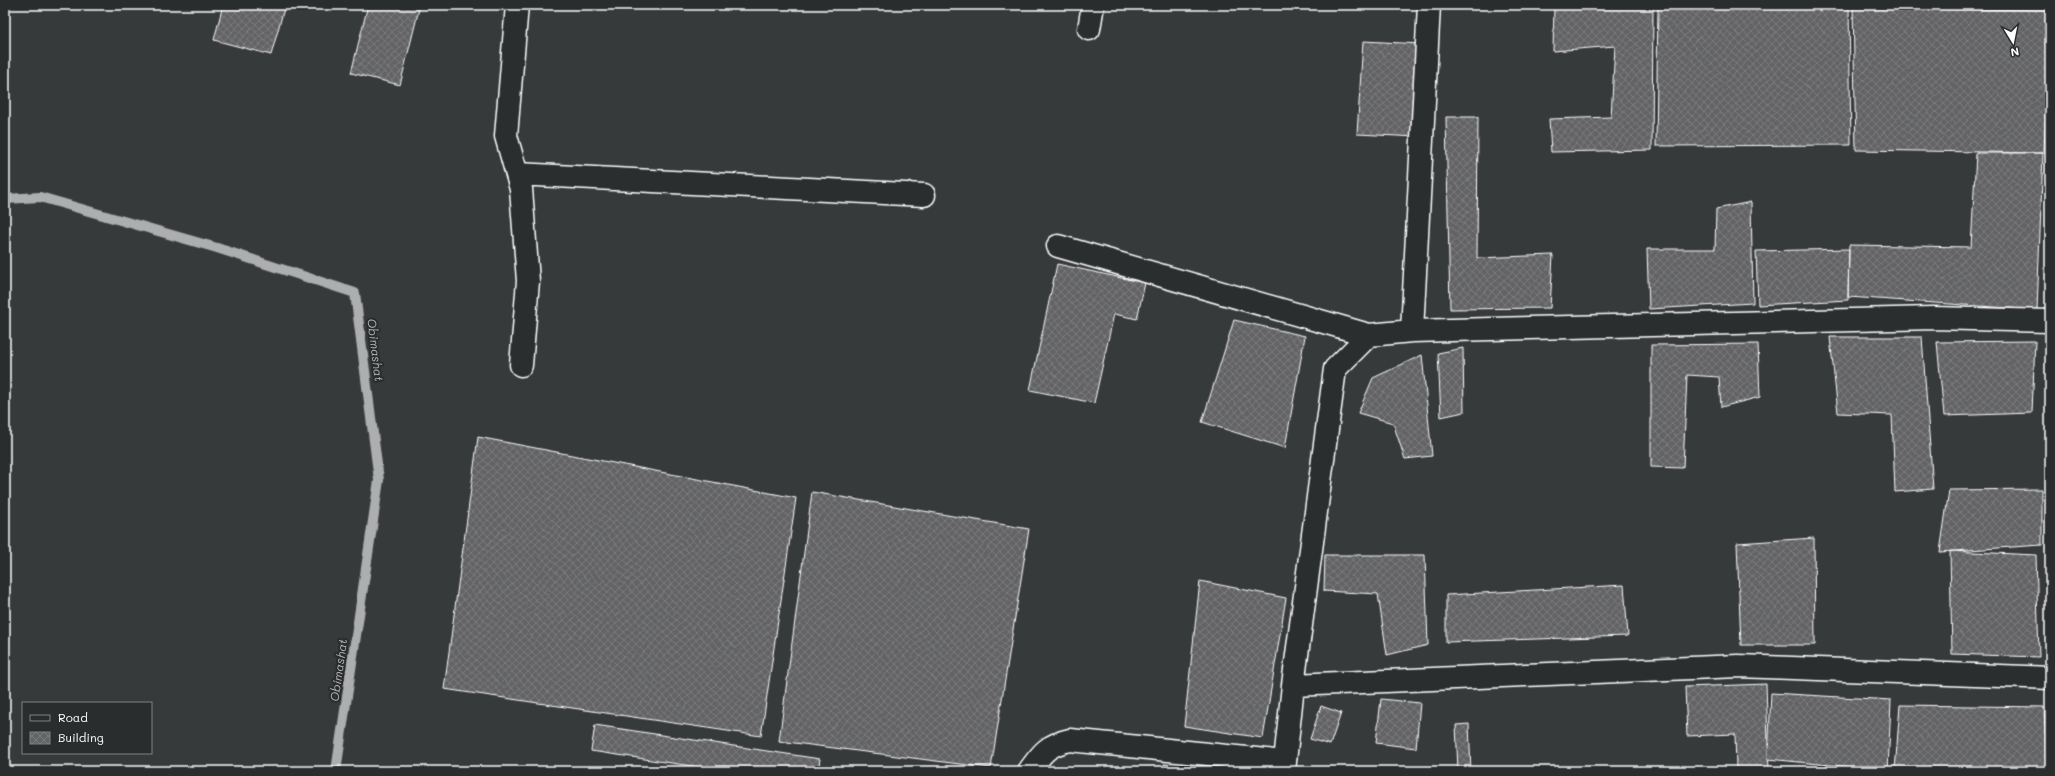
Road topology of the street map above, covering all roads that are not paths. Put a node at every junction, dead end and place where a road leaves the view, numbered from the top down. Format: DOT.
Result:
graph roads {
  1 [pos="517,5"];
  2 [pos="1093,5"];
  3 [pos="1429,5"];
  4 [pos="1089,29"];
  5 [pos="517,174"];
  6 [pos="924,194"];
  7 [pos="1058,246"];
  8 [pos="2050,321"];
  9 [pos="1412,331"];
  10 [pos="1369,335"];
  11 [pos="521,365"];
  12 [pos="2050,678"];
  13 [pos="1294,685"];
  14 [pos="1285,766"];
  15 [pos="1029,771"];
  1 -- 5 [label="street"];
  2 -- 4 [label="street"];
  3 -- 9 [label="street"];
  5 -- 6 [label="street"];
  5 -- 11 [label="street"];
  7 -- 10 [label="street"];
  8 -- 9 [label="street"];
  9 -- 10 [label="street"];
  10 -- 13 [label="street"];
  12 -- 13 [label="street"];
  13 -- 14 [label="street"];
  14 -- 15 [label="street"];
}
